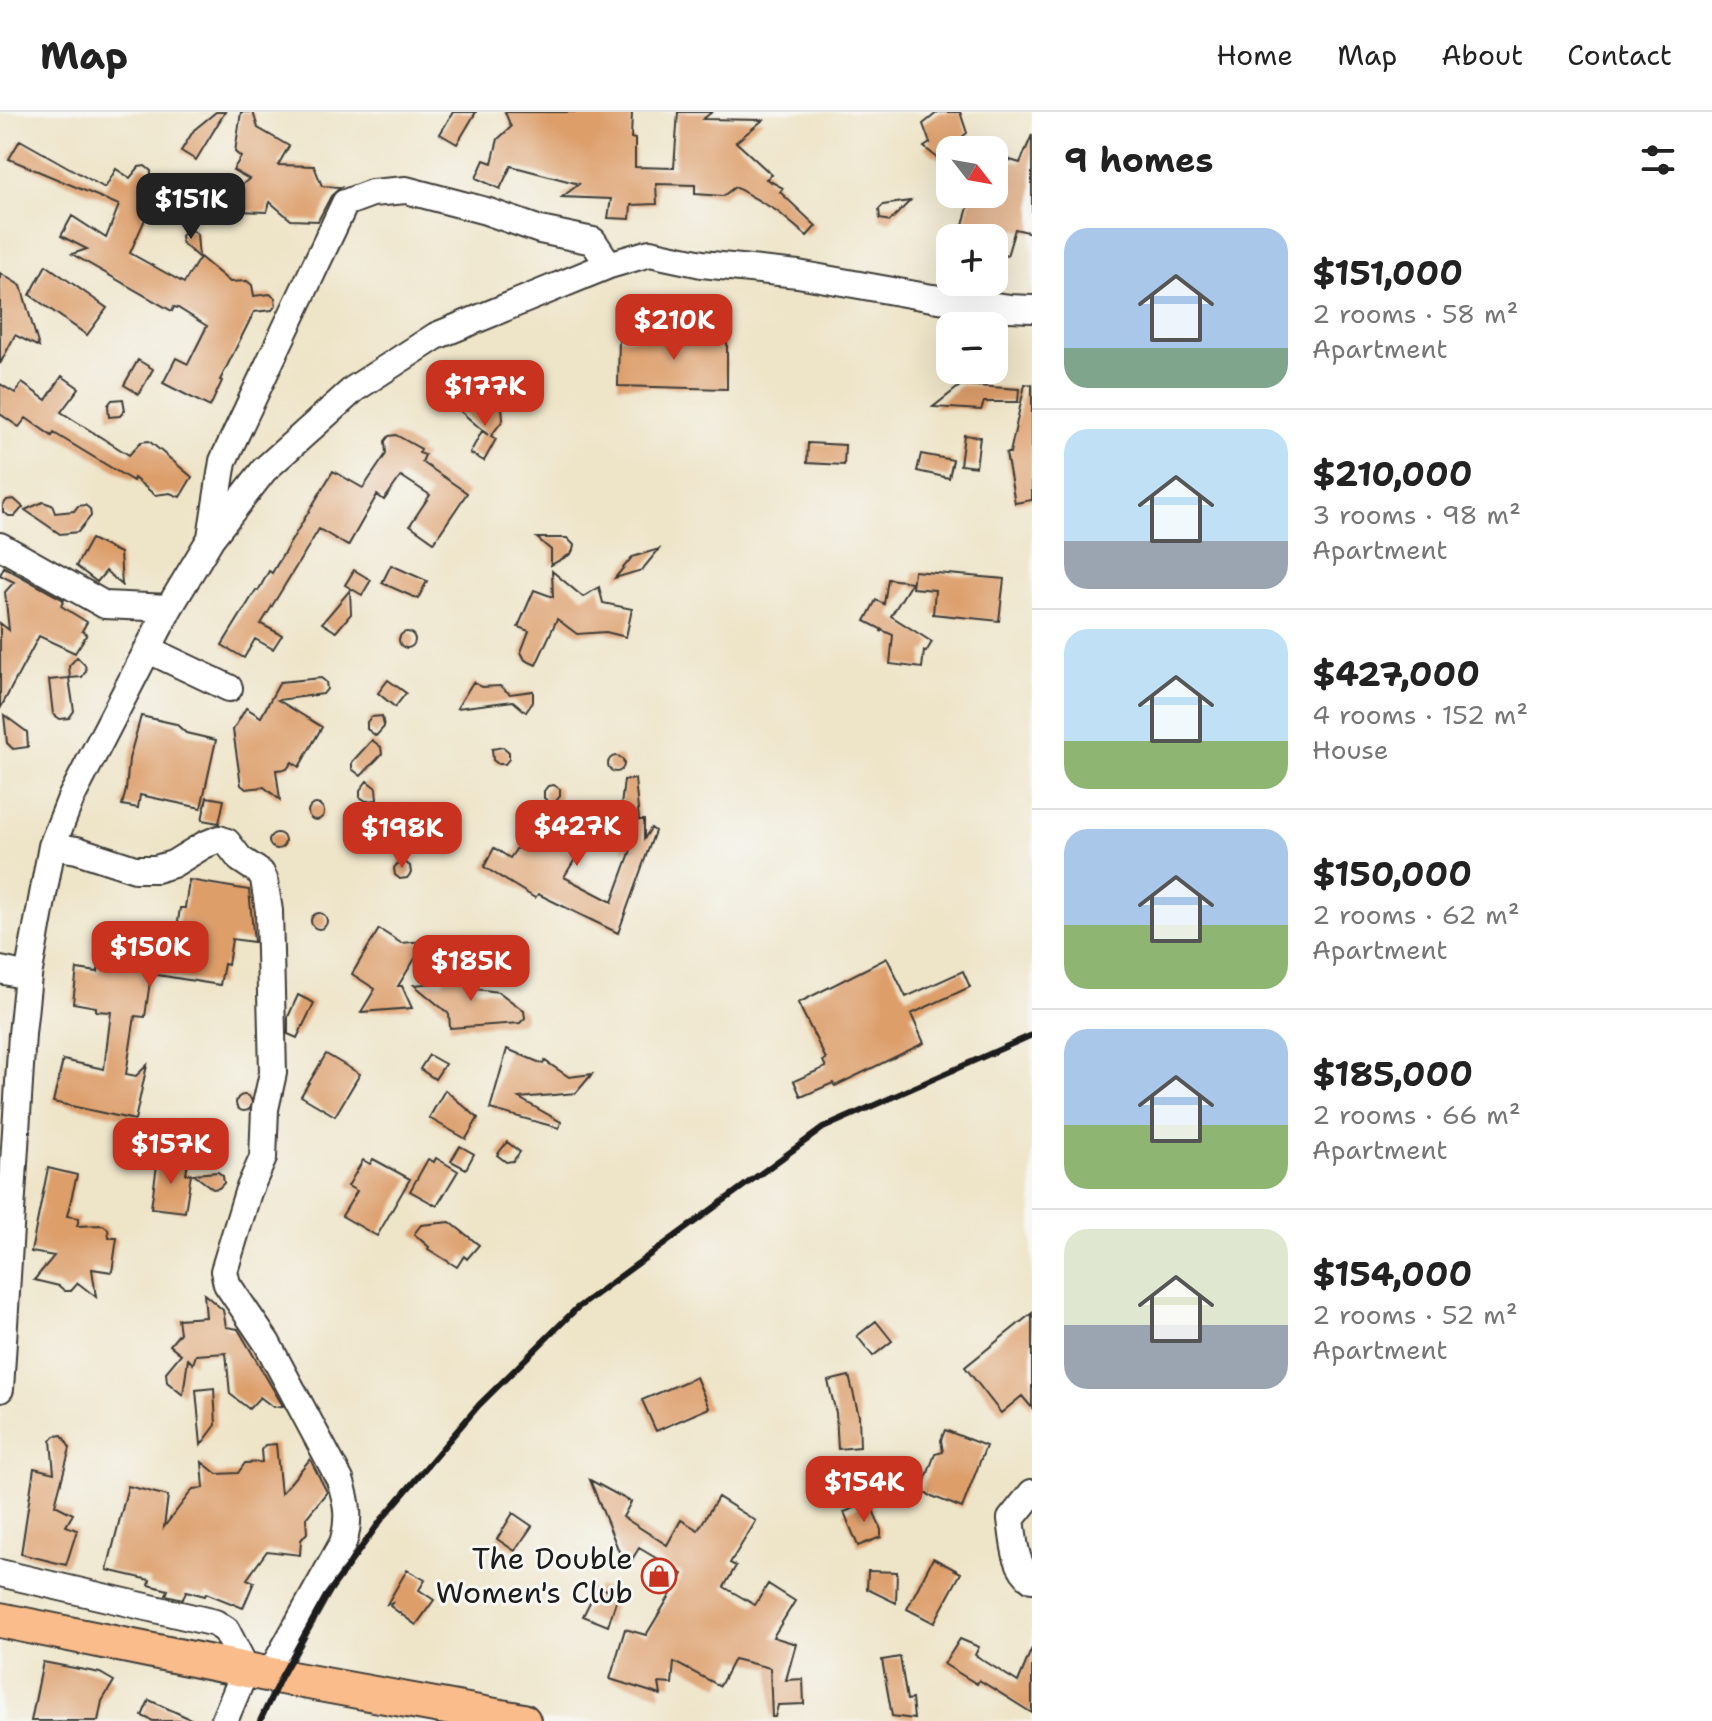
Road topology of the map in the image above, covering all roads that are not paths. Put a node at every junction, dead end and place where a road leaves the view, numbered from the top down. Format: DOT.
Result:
graph roads {
  1 [pos="609,265"];
  2 [pos="1032,309"];
  3 [pos="211,538"];
  4 [pos="0,546"];
  5 [pos="169,608"];
  6 [pos="149,650"];
  7 [pos="229,688"];
  8 [pos="52,846"];
  9 [pos="0,970"];
  10 [pos="28,976"];
  11 [pos="0,1389"];
  12 [pos="1032,1493"];
  13 [pos="0,1573"];
  14 [pos="1032,1579"];
  15 [pos="0,1620"];
  16 [pos="258,1672"];
  17 [pos="224,1721"];
  18 [pos="523,1721"];
  1 -- 2 [label="street"];
  1 -- 3 [label="street"];
  1 -- 3 [label="street"];
  3 -- 5 [label="street"];
  4 -- 5 [label="street"];
  5 -- 6 [label="street"];
  6 -- 7 [label="street"];
  6 -- 8 [label="street"];
  8 -- 10 [label="street"];
  8 -- 16 [label="street"];
  9 -- 10 [label="street"];
  10 -- 11 [label="street"];
  12 -- 14 [label="street"];
  13 -- 16 [label="street"];
  15 -- 16 [label="main road"];
  16 -- 17 [label="street"];
  16 -- 18 [label="main road"];
}
